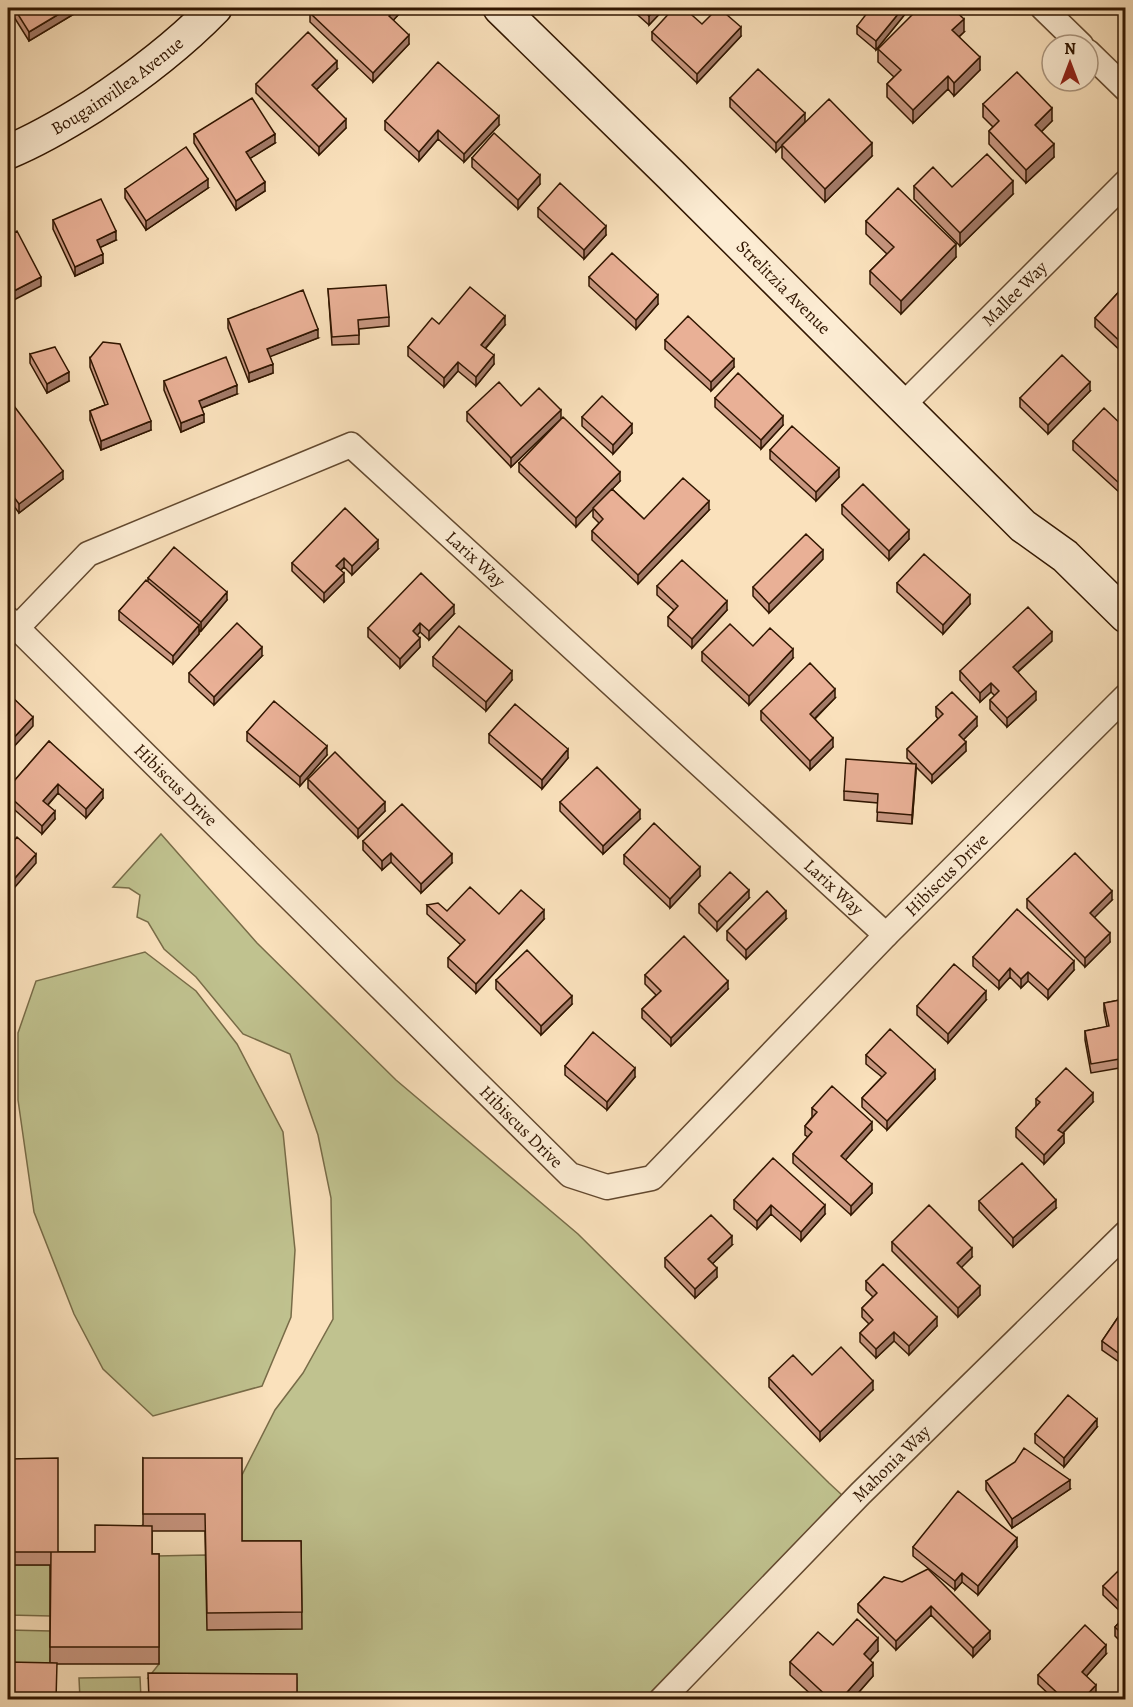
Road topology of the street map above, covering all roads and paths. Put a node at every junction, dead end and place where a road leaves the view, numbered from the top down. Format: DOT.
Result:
graph roads {
  1 [pos="215,8"];
  2 [pos="500,8"];
  3 [pos="1043,8"];
  4 [pos="1069,33"];
  5 [pos="1100,64"];
  6 [pos="1125,89"];
  7 [pos="8,152"];
  8 [pos="1125,182"];
  9 [pos="902,406"];
  10 [pos="1023,526"];
  11 [pos="1125,616"];
  12 [pos="12,624"];
  13 [pos="1125,642"];
  14 [pos="1125,696"];
  15 [pos="886,935"];
  16 [pos="1125,1233"];
  17 [pos="661,1700"];
  1 -- 7 [label="street, Bougainvillea Avenue"];
  2 -- 9 [label="street, Strelitzia Avenue"];
  3 -- 4 [label="street"];
  5 -- 6 [label="street"];
  8 -- 9 [label="street, Mallee Way"];
  9 -- 10 [label="street, Strelitzia Avenue"];
  10 -- 11 [label="street, Strelitzia Avenue"];
  10 -- 13 [label="street, Strelitzia Avenue"];
  12 -- 15 [label="street, Larix Way"];
  12 -- 15 [label="street, Hibiscus Drive"];
  14 -- 15 [label="street, Hibiscus Drive"];
  16 -- 17 [label="street, Mahonia Way"];
}
